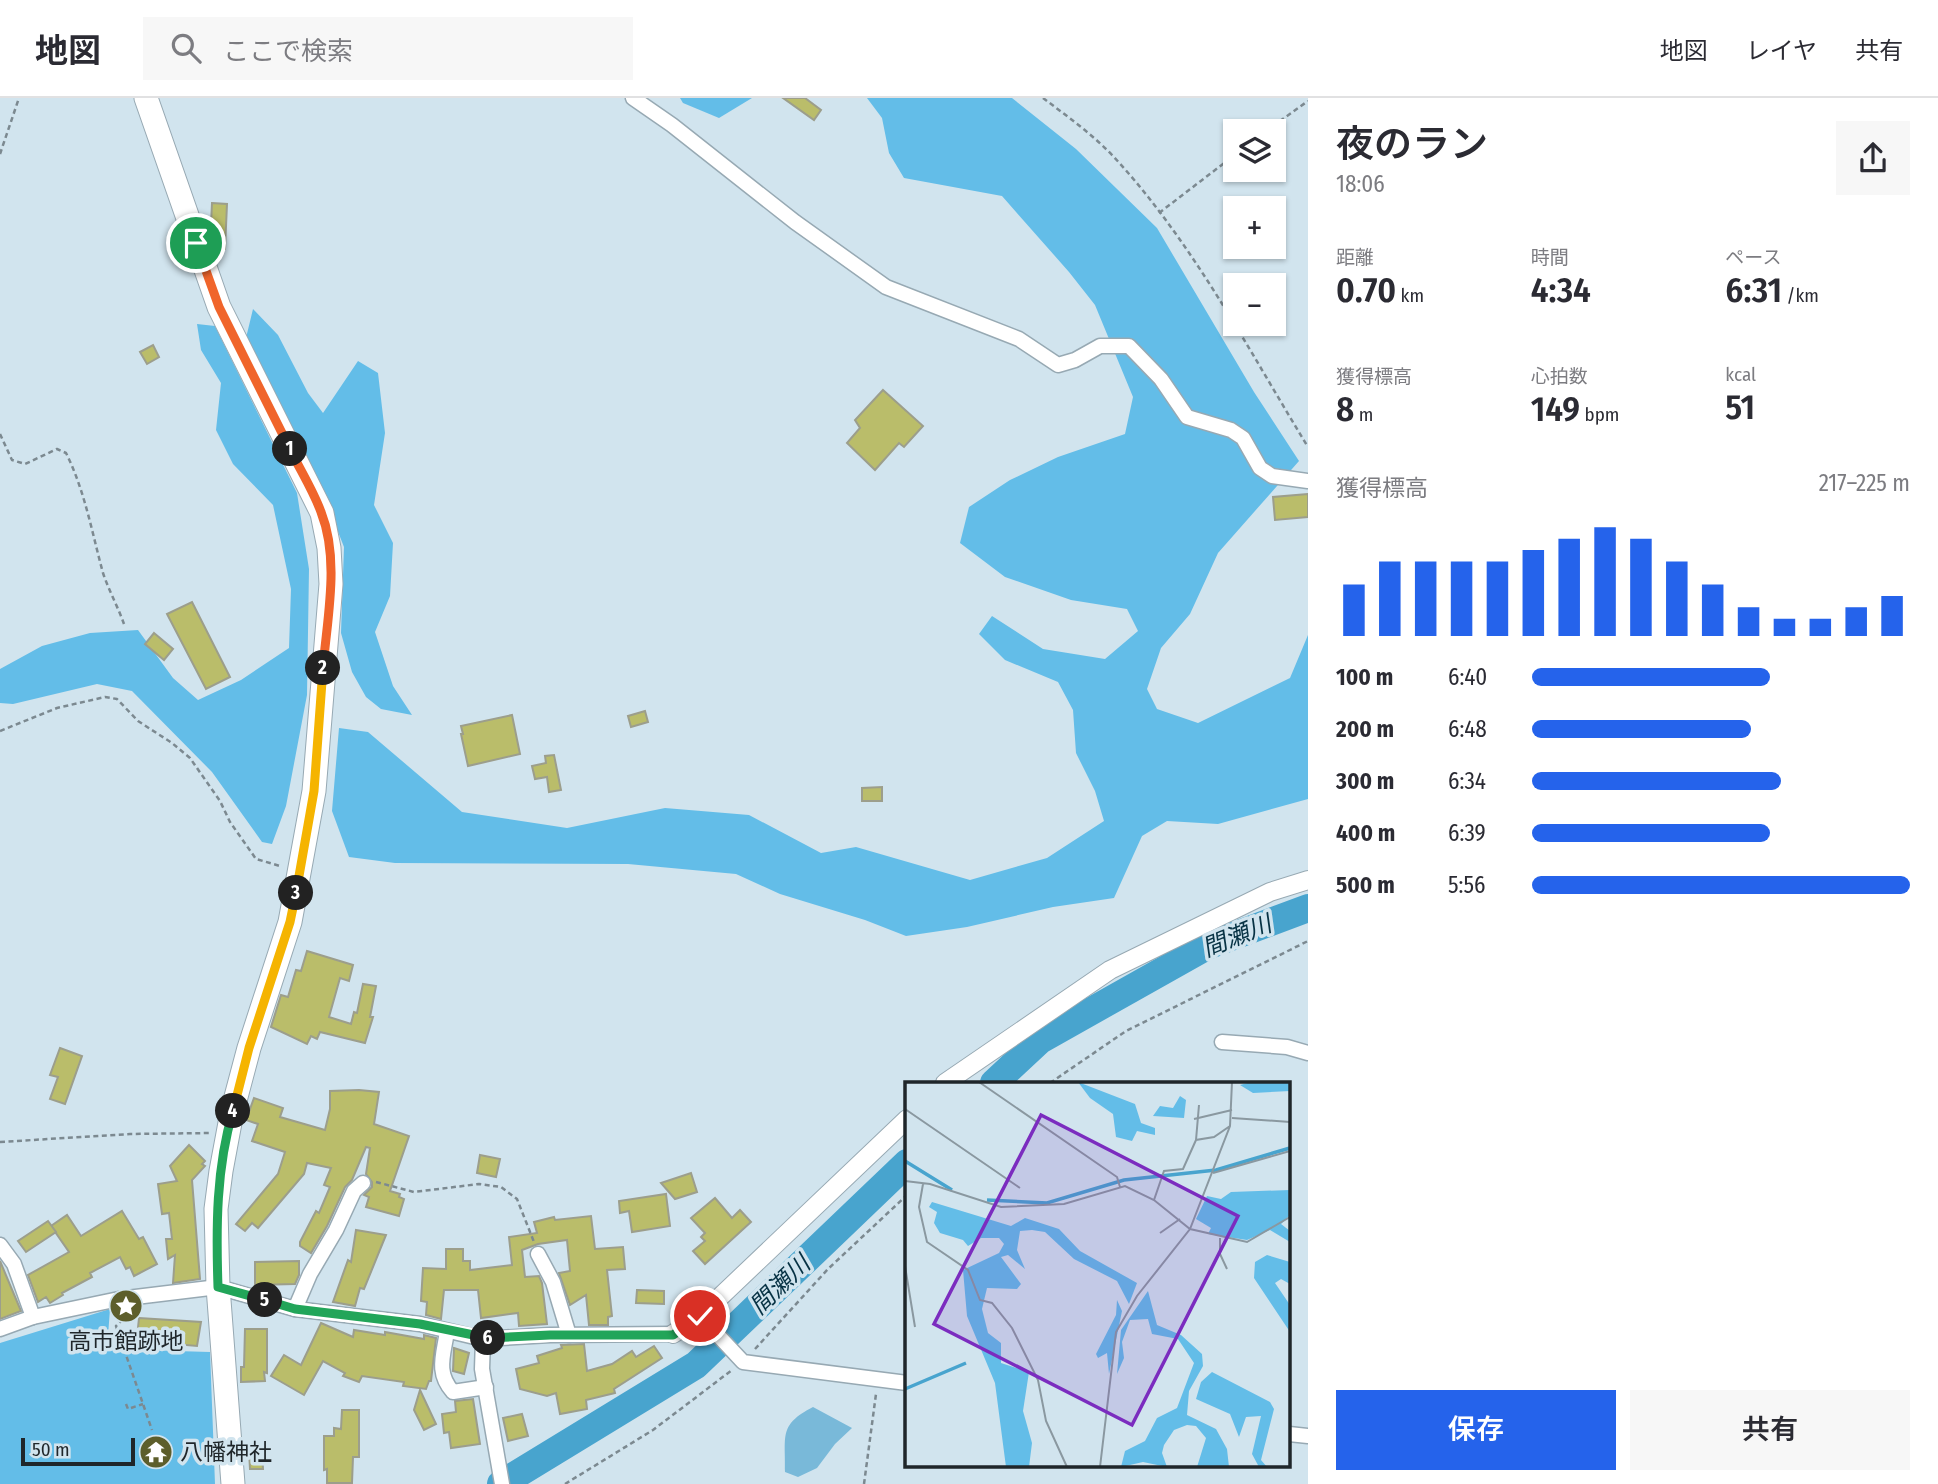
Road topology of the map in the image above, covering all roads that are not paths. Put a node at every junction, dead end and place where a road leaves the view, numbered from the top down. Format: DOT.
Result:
graph roads {
  1 [pos="146,98"];
  2 [pos="633,98"];
  3 [pos="1308,481"];
  4 [pos="1308,880"];
  5 [pos="1222,1042"];
  6 [pos="1308,1053"];
  7 [pos="946,1082"];
  8 [pos="905,1121"];
  9 [pos="363,1184"];
  10 [pos="0,1245"];
  11 [pos="538,1254"];
  12 [pos="218,1287"];
  13 [pos="295,1309"];
  14 [pos="33,1317"];
  15 [pos="704,1320"];
  16 [pos="0,1329"];
  17 [pos="447,1331"];
  18 [pos="569,1335"];
  19 [pos="673,1335"];
  20 [pos="483,1339"];
  21 [pos="905,1383"];
  22 [pos="486,1387"];
  23 [pos="1290,1434"];
  24 [pos="1308,1436"];
  25 [pos="233,1484"];
  26 [pos="502,1484"];
  1 -- 12 [label="main road"];
  2 -- 3 [label="street"];
  4 -- 7 [label="street"];
  5 -- 6 [label="street"];
  8 -- 15 [label="street"];
  9 -- 13 [label="street"];
  10 -- 14 [label="street"];
  11 -- 18 [label="street"];
  12 -- 13 [label="street"];
  12 -- 14 [label="street"];
  12 -- 25 [label="main road"];
  13 -- 17 [label="street"];
  14 -- 16 [label="street"];
  15 -- 19 [label="street"];
  15 -- 21 [label="street"];
  17 -- 20 [label="street"];
  17 -- 22 [label="street"];
  18 -- 19 [label="street"];
  18 -- 20 [label="street"];
  20 -- 22 [label="street"];
  22 -- 26 [label="street"];
  23 -- 24 [label="street"];
}
